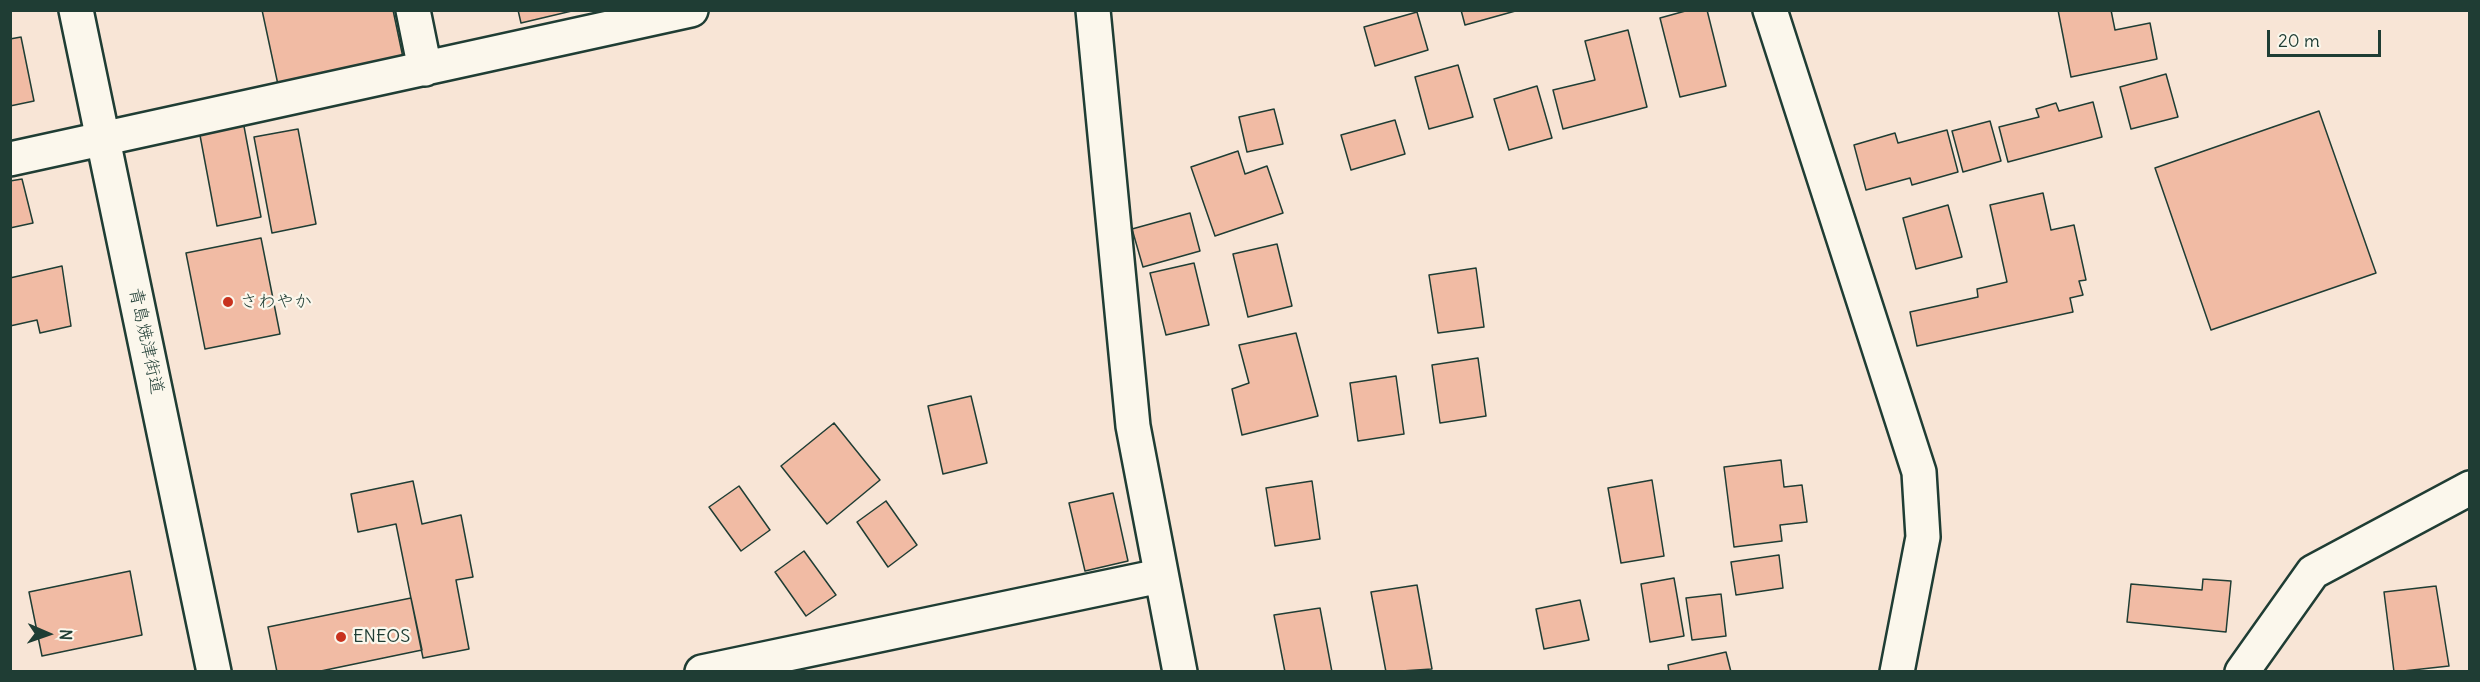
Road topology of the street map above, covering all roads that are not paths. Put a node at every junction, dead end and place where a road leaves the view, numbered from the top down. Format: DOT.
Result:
graph roads {
  1 [pos="76,10"];
  2 [pos="413,10"];
  3 [pos="691,10"];
  4 [pos="1093,10"];
  5 [pos="1770,10"];
  6 [pos="425,69"];
  7 [pos="104,140"];
  8 [pos="10,159"];
  9 [pos="2469,488"];
  10 [pos="1160,576"];
  11 [pos="214,672"];
  12 [pos="702,672"];
  13 [pos="1180,672"];
  14 [pos="1897,672"];
  15 [pos="2242,672"];
  1 -- 7 [label="street, 青島焼津街道"];
  2 -- 6 [label="street"];
  3 -- 6 [label="street"];
  4 -- 10 [label="street"];
  5 -- 14 [label="street"];
  6 -- 7 [label="street"];
  7 -- 8 [label="street"];
  7 -- 11 [label="street, 青島焼津街道"];
  9 -- 15 [label="street"];
  10 -- 12 [label="street"];
  10 -- 13 [label="street"];
}
